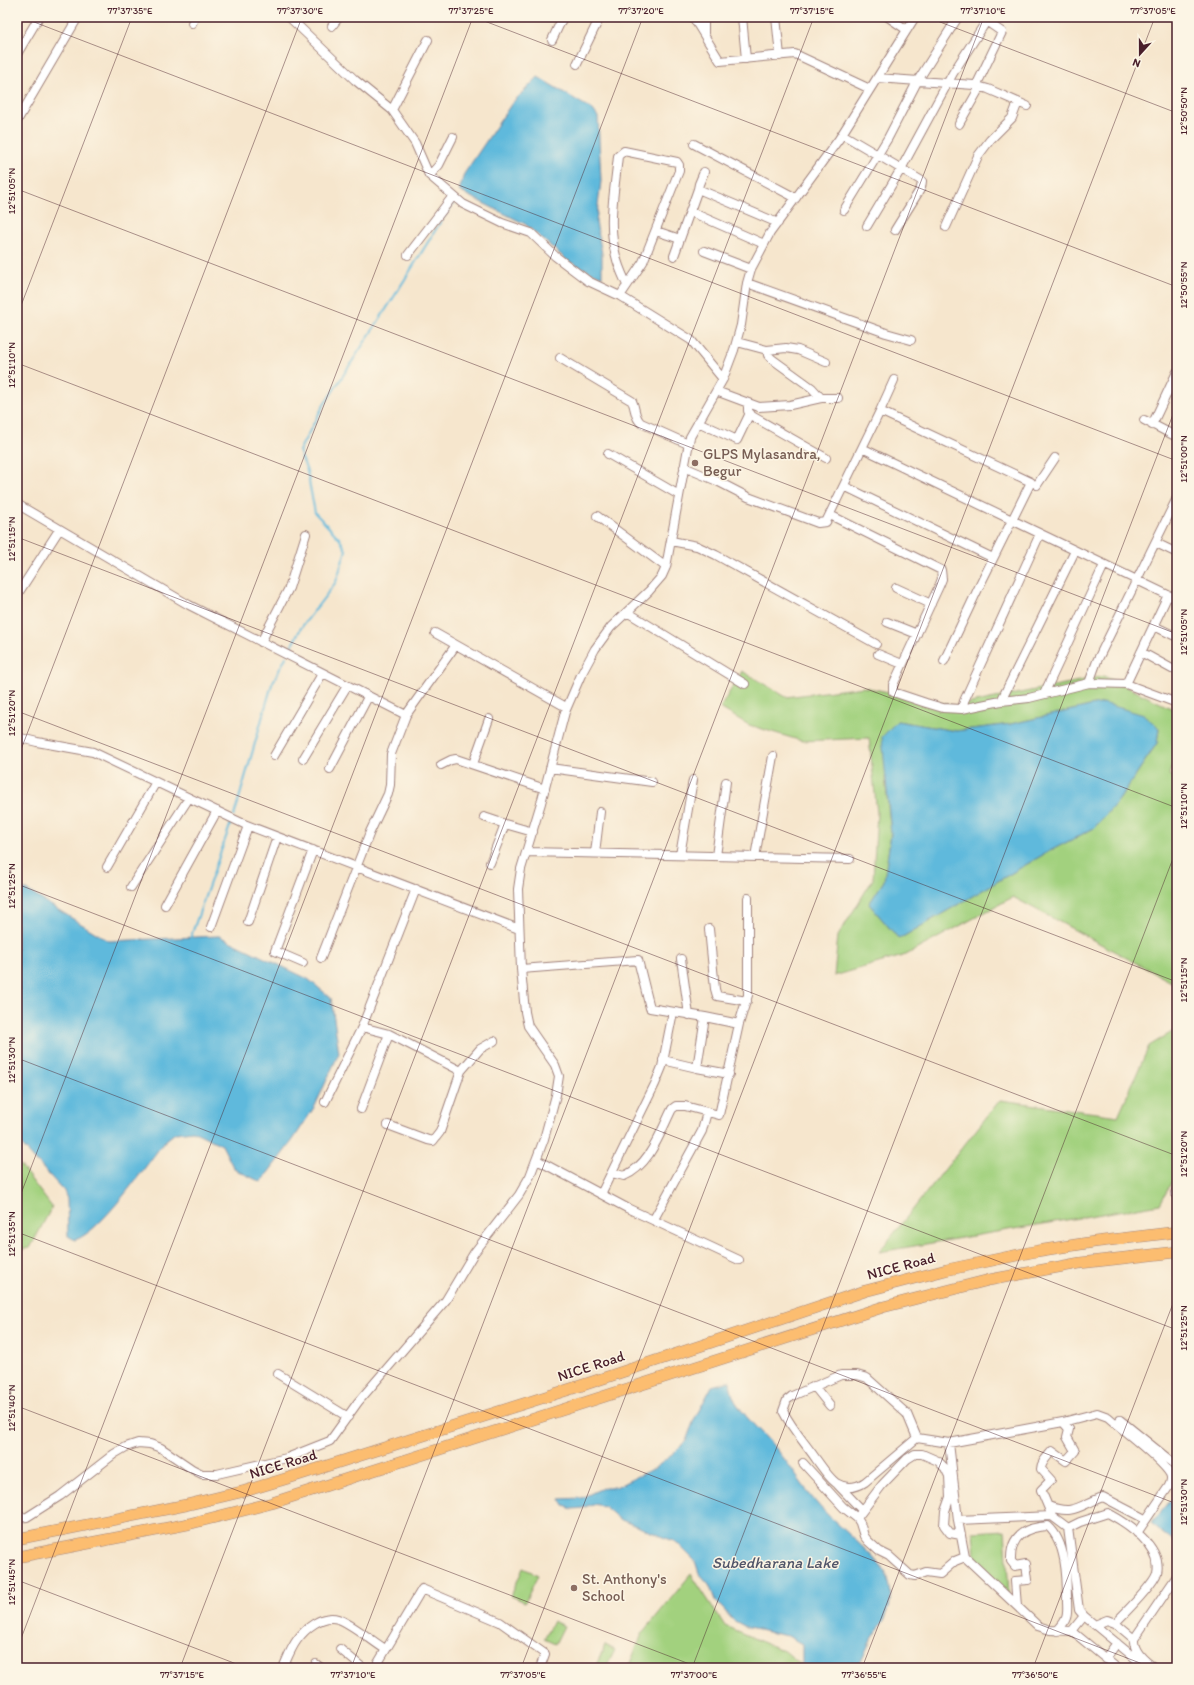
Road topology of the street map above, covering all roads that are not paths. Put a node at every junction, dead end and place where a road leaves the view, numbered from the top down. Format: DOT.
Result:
graph roads {
  1 [pos="78,17"];
  2 [pos="289,17"];
  3 [pos="339,17"];
  4 [pos="563,17"];
  5 [pos="600,17"];
  6 [pos="693,17"];
  7 [pos="704,17"];
  8 [pos="742,17"];
  9 [pos="776,17"];
  10 [pos="888,17"];
  11 [pos="915,17"];
  12 [pos="958,17"];
  13 [pos="37,18"];
  14 [pos="988,19"];
  15 [pos="332,26"];
  16 [pos="907,30"];
  17 [pos="704,35"];
  18 [pos="428,40"];
  19 [pos="552,40"];
  20 [pos="18,50"];
  21 [pos="780,56"];
  22 [pos="746,59"];
  23 [pos="577,64"];
  24 [pos="877,78"];
  25 [pos="917,82"];
  26 [pos="949,82"];
  27 [pos="978,86"];
  28 [pos="870,89"];
  29 [pos="1018,102"];
  30 [pos="1027,106"];
  31 [pos="392,110"];
  32 [pos="17,121"];
  33 [pos="959,124"];
  34 [pos="842,134"];
  35 [pos="453,137"];
  36 [pos="694,144"];
  37 [pos="876,155"];
  38 [pos="901,169"];
  39 [pos="704,172"];
  40 [pos="430,176"];
  41 [pos="698,189"];
  42 [pos="454,196"];
  43 [pos="796,198"];
  44 [pos="844,210"];
  45 [pos="691,212"];
  46 [pos="778,223"];
  47 [pos="867,226"];
  48 [pos="946,227"];
  49 [pos="656,230"];
  50 [pos="895,230"];
  51 [pos="680,239"];
  52 [pos="764,244"];
  53 [pos="704,251"];
  54 [pos="408,255"];
  55 [pos="674,256"];
  56 [pos="751,268"];
  57 [pos="747,283"];
  58 [pos="628,285"];
  59 [pos="620,296"];
  60 [pos="911,340"];
  61 [pos="737,342"];
  62 [pos="767,350"];
  63 [pos="560,358"];
  64 [pos="826,362"];
  65 [pos="1177,372"];
  66 [pos="723,379"];
  67 [pos="894,380"];
  68 [pos="716,391"];
  69 [pos="821,398"];
  70 [pos="838,398"];
  71 [pos="748,403"];
  72 [pos="880,411"];
  73 [pos="750,413"];
  74 [pos="1144,420"];
  75 [pos="698,422"];
  76 [pos="1152,424"];
  77 [pos="1177,437"];
  78 [pos="688,444"];
  79 [pos="862,448"];
  80 [pos="608,454"];
  81 [pos="826,458"];
  82 [pos="1055,458"];
  83 [pos="684,467"];
  84 [pos="1037,485"];
  85 [pos="844,486"];
  86 [pos="679,495"];
  87 [pos="1177,498"];
  88 [pos="17,504"];
  89 [pos="830,515"];
  90 [pos="597,516"];
  91 [pos="1011,520"];
  92 [pos="59,530"];
  93 [pos="306,534"];
  94 [pos="1040,534"];
  95 [pos="671,541"];
  96 [pos="1156,543"];
  97 [pos="1075,551"];
  98 [pos="1177,553"];
  99 [pos="992,558"];
  100 [pos="1104,564"];
  101 [pos="666,567"];
  102 [pos="1138,580"];
  103 [pos="896,588"];
  104 [pos="17,595"];
  105 [pos="1168,595"];
  106 [pos="1177,600"];
  107 [pos="931,604"];
  108 [pos="627,612"];
  109 [pos="887,622"];
  110 [pos="1154,626"];
  111 [pos="435,633"];
  112 [pos="917,634"];
  113 [pos="1177,637"];
  114 [pos="261,642"];
  115 [pos="456,644"];
  116 [pos="876,644"];
  117 [pos="1141,652"];
  118 [pos="878,654"];
  119 [pos="944,661"];
  120 [pos="902,664"];
  121 [pos="1172,669"];
  122 [pos="322,674"];
  123 [pos="1089,683"];
  124 [pos="745,684"];
  125 [pos="1126,684"];
  126 [pos="347,686"];
  127 [pos="1044,694"];
  128 [pos="368,697"];
  129 [pos="1001,701"];
  130 [pos="1177,703"];
  131 [pos="566,708"];
  132 [pos="962,709"];
  133 [pos="406,716"];
  134 [pos="489,719"];
  135 [pos="17,737"];
  136 [pos="274,756"];
  137 [pos="773,756"];
  138 [pos="303,759"];
  139 [pos="473,764"];
  140 [pos="441,765"];
  141 [pos="550,768"];
  142 [pos="330,769"];
  143 [pos="693,780"];
  144 [pos="156,782"];
  145 [pos="652,782"];
  146 [pos="726,782"];
  147 [pos="545,789"];
  148 [pos="189,798"];
  149 [pos="217,811"];
  150 [pos="600,812"];
  151 [pos="484,817"];
  152 [pos="505,824"];
  153 [pos="248,826"];
  154 [pos="533,832"];
  155 [pos="277,836"];
  156 [pos="313,850"];
  157 [pos="527,852"];
  158 [pos="596,853"];
  159 [pos="680,855"];
  160 [pos="716,856"];
  161 [pos="755,857"];
  162 [pos="850,859"];
  163 [pos="490,863"];
  164 [pos="107,867"];
  165 [pos="357,867"];
  166 [pos="131,887"];
  167 [pos="416,890"];
  168 [pos="748,898"];
  169 [pos="165,905"];
  170 [pos="248,922"];
  171 [pos="211,927"];
  172 [pos="519,929"];
  173 [pos="709,929"];
  174 [pos="321,958"];
  175 [pos="681,959"];
  176 [pos="304,963"];
  177 [pos="521,969"];
  178 [pos="747,1001"];
  179 [pos="673,1012"];
  180 [pos="689,1015"];
  181 [pos="705,1017"];
  182 [pos="739,1024"];
  183 [pos="362,1027"];
  184 [pos="389,1034"];
  185 [pos="494,1041"];
  186 [pos="663,1060"];
  187 [pos="697,1068"];
  188 [pos="461,1071"];
  189 [pos="729,1074"];
  190 [pos="325,1102"];
  191 [pos="361,1109"];
  192 [pos="708,1112"];
  193 [pos="388,1125"];
  194 [pos="536,1160"];
  195 [pos="612,1173"];
  196 [pos="601,1194"];
  197 [pos="654,1219"];
  198 [pos="1177,1232"];
  199 [pos="1177,1252"];
  200 [pos="739,1260"];
  201 [pos="278,1374"];
  202 [pos="814,1386"];
  203 [pos="830,1406"];
  204 [pos="348,1416"];
  205 [pos="1114,1416"];
  206 [pos="1063,1422"];
  207 [pos="917,1438"];
  208 [pos="949,1443"];
  209 [pos="803,1463"];
  210 [pos="1177,1466"];
  211 [pos="837,1483"];
  212 [pos="1048,1506"];
  213 [pos="862,1510"];
  214 [pos="1052,1516"];
  215 [pos="17,1518"];
  216 [pos="856,1518"];
  217 [pos="1145,1519"];
  218 [pos="958,1520"];
  219 [pos="1068,1528"];
  220 [pos="1137,1533"];
  221 [pos="961,1535"];
  222 [pos="17,1539"];
  223 [pos="17,1556"];
  224 [pos="965,1557"];
  225 [pos="1177,1576"];
  226 [pos="1017,1606"];
  227 [pos="1084,1616"];
  228 [pos="1116,1623"];
  229 [pos="1095,1625"];
  230 [pos="1057,1631"];
  231 [pos="1072,1632"];
  232 [pos="1134,1639"];
  233 [pos="1117,1643"];
  234 [pos="340,1649"];
  235 [pos="385,1649"];
  236 [pos="1105,1659"];
  237 [pos="283,1668"];
  238 [pos="363,1668"];
  239 [pos="374,1668"];
  240 [pos="540,1668"];
  241 [pos="1117,1668"];
  242 [pos="1147,1668"];
  243 [pos="1155,1668"];
  1 -- 32 [label="street"];
  2 -- 31 [label="street"];
  3 -- 15 [label="street"];
  4 -- 19 [label="street"];
  5 -- 23 [label="street"];
  6 -- 17 [label="street"];
  7 -- 17 [label="street"];
  8 -- 22 [label="street"];
  9 -- 21 [label="street"];
  10 -- 16 [label="street"];
  11 -- 16 [label="street"];
  12 -- 25 [label="street"];
  13 -- 20 [label="street"];
  14 -- 26 [label="street"];
  14 -- 27 [label="street"];
  16 -- 24 [label="street"];
  17 -- 22 [label="street"];
  18 -- 31 [label="street"];
  21 -- 22 [label="street"];
  21 -- 28 [label="street"];
  24 -- 25 [label="street"];
  24 -- 28 [label="street"];
  25 -- 26 [label="street"];
  25 -- 37 [label="street"];
  26 -- 27 [label="street"];
  26 -- 38 [label="street"];
  27 -- 29 [label="street"];
  27 -- 33 [label="street"];
  28 -- 34 [label="street"];
  29 -- 30 [label="street"];
  29 -- 48 [label="street"];
  31 -- 40 [label="street"];
  34 -- 37 [label="street"];
  34 -- 43 [label="street"];
  35 -- 40 [label="street"];
  36 -- 43 [label="street"];
  37 -- 38 [label="street"];
  37 -- 44 [label="street"];
  38 -- 47 [label="street"];
  38 -- 50 [label="street"];
  39 -- 41 [label="street"];
  40 -- 42 [label="street"];
  41 -- 45 [label="street"];
  41 -- 46 [label="street"];
  42 -- 54 [label="street"];
  42 -- 59 [label="street"];
  43 -- 46 [label="street"];
  45 -- 51 [label="street"];
  45 -- 52 [label="street"];
  46 -- 52 [label="street"];
  49 -- 51 [label="street"];
  49 -- 58 [label="street"];
  49 -- 58 [label="street"];
  51 -- 55 [label="street"];
  52 -- 56 [label="street"];
  53 -- 56 [label="street"];
  56 -- 57 [label="street"];
  57 -- 60 [label="street"];
  57 -- 61 [label="street"];
  58 -- 59 [label="street"];
  59 -- 66 [label="street"];
  61 -- 62 [label="street"];
  61 -- 66 [label="street"];
  62 -- 64 [label="street"];
  62 -- 69 [label="street"];
  63 -- 78 [label="street"];
  65 -- 76 [label="street"];
  66 -- 68 [label="street"];
  67 -- 72 [label="street"];
  68 -- 71 [label="street"];
  68 -- 75 [label="street"];
  69 -- 70 [label="street"];
  69 -- 71 [label="street"];
  71 -- 73 [label="street"];
  72 -- 79 [label="street"];
  72 -- 91 [label="street"];
  73 -- 75 [label="street"];
  73 -- 81 [label="street"];
  74 -- 76 [label="street"];
  75 -- 78 [label="street"];
  76 -- 77 [label="street"];
  78 -- 83 [label="street"];
  79 -- 85 [label="street"];
  79 -- 91 [label="street"];
  80 -- 86 [label="street"];
  82 -- 84 [label="street"];
  83 -- 86 [label="street"];
  83 -- 89 [label="street"];
  85 -- 89 [label="street"];
  85 -- 99 [label="street"];
  86 -- 95 [label="street"];
  87 -- 96 [label="street"];
  88 -- 92 [label="street"];
  89 -- 107 [label="street"];
  90 -- 101 [label="street"];
  91 -- 94 [label="street"];
  91 -- 99 [label="street"];
  92 -- 104 [label="street"];
  92 -- 114 [label="street"];
  93 -- 114 [label="street"];
  94 -- 97 [label="street"];
  94 -- 132 [label="street"];
  95 -- 101 [label="street"];
  95 -- 116 [label="street"];
  96 -- 98 [label="street"];
  96 -- 102 [label="street"];
  97 -- 100 [label="street"];
  97 -- 129 [label="street"];
  99 -- 119 [label="street"];
  100 -- 102 [label="street"];
  100 -- 127 [label="street"];
  101 -- 108 [label="street"];
  102 -- 105 [label="street"];
  102 -- 123 [label="street"];
  103 -- 107 [label="street"];
  105 -- 106 [label="street"];
  105 -- 110 [label="street"];
  107 -- 112 [label="street"];
  108 -- 124 [label="street"];
  108 -- 131 [label="street"];
  109 -- 112 [label="street"];
  110 -- 113 [label="street"];
  110 -- 117 [label="street"];
  111 -- 115 [label="street"];
  112 -- 120 [label="street"];
  114 -- 122 [label="street"];
  115 -- 131 [label="street"];
  115 -- 133 [label="street"];
  117 -- 121 [label="street"];
  117 -- 125 [label="street"];
  118 -- 120 [label="street"];
  120 -- 132 [label="street"];
  122 -- 126 [label="street"];
  122 -- 136 [label="street"];
  123 -- 125 [label="street"];
  123 -- 127 [label="street"];
  125 -- 130 [label="street"];
  126 -- 128 [label="street"];
  126 -- 138 [label="street"];
  127 -- 129 [label="street"];
  128 -- 133 [label="street"];
  128 -- 142 [label="street"];
  129 -- 132 [label="street"];
  131 -- 141 [label="street"];
  133 -- 165 [label="street"];
  134 -- 139 [label="street"];
  135 -- 144 [label="street"];
  137 -- 161 [label="street"];
  139 -- 140 [label="street"];
  139 -- 147 [label="street"];
  141 -- 145 [label="street"];
  141 -- 147 [label="street"];
  143 -- 159 [label="street"];
  144 -- 148 [label="street"];
  144 -- 164 [label="street"];
  146 -- 160 [label="street"];
  147 -- 154 [label="street"];
  148 -- 149 [label="street"];
  148 -- 166 [label="street"];
  149 -- 153 [label="street"];
  149 -- 169 [label="street"];
  150 -- 158 [label="street"];
  151 -- 152 [label="street"];
  152 -- 154 [label="street"];
  152 -- 163 [label="street"];
  153 -- 155 [label="street"];
  153 -- 171 [label="street"];
  154 -- 157 [label="street"];
  155 -- 156 [label="street"];
  155 -- 170 [label="street"];
  156 -- 165 [label="street"];
  156 -- 176 [label="street"];
  157 -- 158 [label="street"];
  157 -- 172 [label="street"];
  158 -- 159 [label="street"];
  159 -- 160 [label="street"];
  160 -- 161 [label="street"];
  161 -- 162 [label="street"];
  165 -- 167 [label="street"];
  165 -- 174 [label="street"];
  167 -- 172 [label="street"];
  167 -- 183 [label="street"];
  168 -- 178 [label="street"];
  172 -- 177 [label="street"];
  173 -- 178 [label="street"];
  175 -- 180 [label="street"];
  177 -- 179 [label="street"];
  177 -- 194 [label="street"];
  178 -- 182 [label="street"];
  179 -- 180 [label="street"];
  179 -- 186 [label="street"];
  180 -- 181 [label="street"];
  181 -- 182 [label="street"];
  181 -- 187 [label="street"];
  182 -- 189 [label="street"];
  183 -- 184 [label="street"];
  183 -- 190 [label="street"];
  184 -- 188 [label="street"];
  184 -- 191 [label="street"];
  185 -- 188 [label="street"];
  186 -- 187 [label="street"];
  186 -- 195 [label="street"];
  187 -- 189 [label="street"];
  188 -- 193 [label="street"];
  189 -- 192 [label="street"];
  192 -- 195 [label="street"];
  192 -- 197 [label="street"];
  194 -- 196 [label="street"];
  194 -- 204 [label="street"];
  195 -- 196 [label="street"];
  196 -- 197 [label="street"];
  197 -- 200 [label="street"];
  198 -- 222 [label="highway, NICE Road"];
  199 -- 223 [label="highway"];
  201 -- 204 [label="street"];
  202 -- 203 [label="street"];
  202 -- 207 [label="street"];
  202 -- 211 [label="street"];
  204 -- 215 [label="street"];
  205 -- 210 [label="street"];
  206 -- 208 [label="street"];
  206 -- 212 [label="street"];
  206 -- 217 [label="street"];
  207 -- 208 [label="street"];
  207 -- 211 [label="street"];
  208 -- 218 [label="street"];
  209 -- 216 [label="street"];
  211 -- 213 [label="street"];
  212 -- 214 [label="street"];
  212 -- 217 [label="street"];
  213 -- 216 [label="street"];
  213 -- 221 [label="street"];
  214 -- 218 [label="street"];
  214 -- 219 [label="street"];
  216 -- 224 [label="street"];
  217 -- 220 [label="street"];
  218 -- 221 [label="street"];
  219 -- 220 [label="street"];
  219 -- 227 [label="street"];
  220 -- 228 [label="street"];
  221 -- 224 [label="street"];
  224 -- 226 [label="street"];
  225 -- 232 [label="street"];
  226 -- 230 [label="street"];
  226 -- 230 [label="street"];
  227 -- 229 [label="street"];
  227 -- 231 [label="street"];
  228 -- 229 [label="street"];
  228 -- 232 [label="street"];
  229 -- 233 [label="street"];
  230 -- 231 [label="street"];
  231 -- 236 [label="street"];
  232 -- 243 [label="street"];
  233 -- 236 [label="street"];
  233 -- 242 [label="street"];
  234 -- 238 [label="street"];
  235 -- 237 [label="street"];
  235 -- 239 [label="street"];
  235 -- 240 [label="street"];
  236 -- 241 [label="street"];
}
